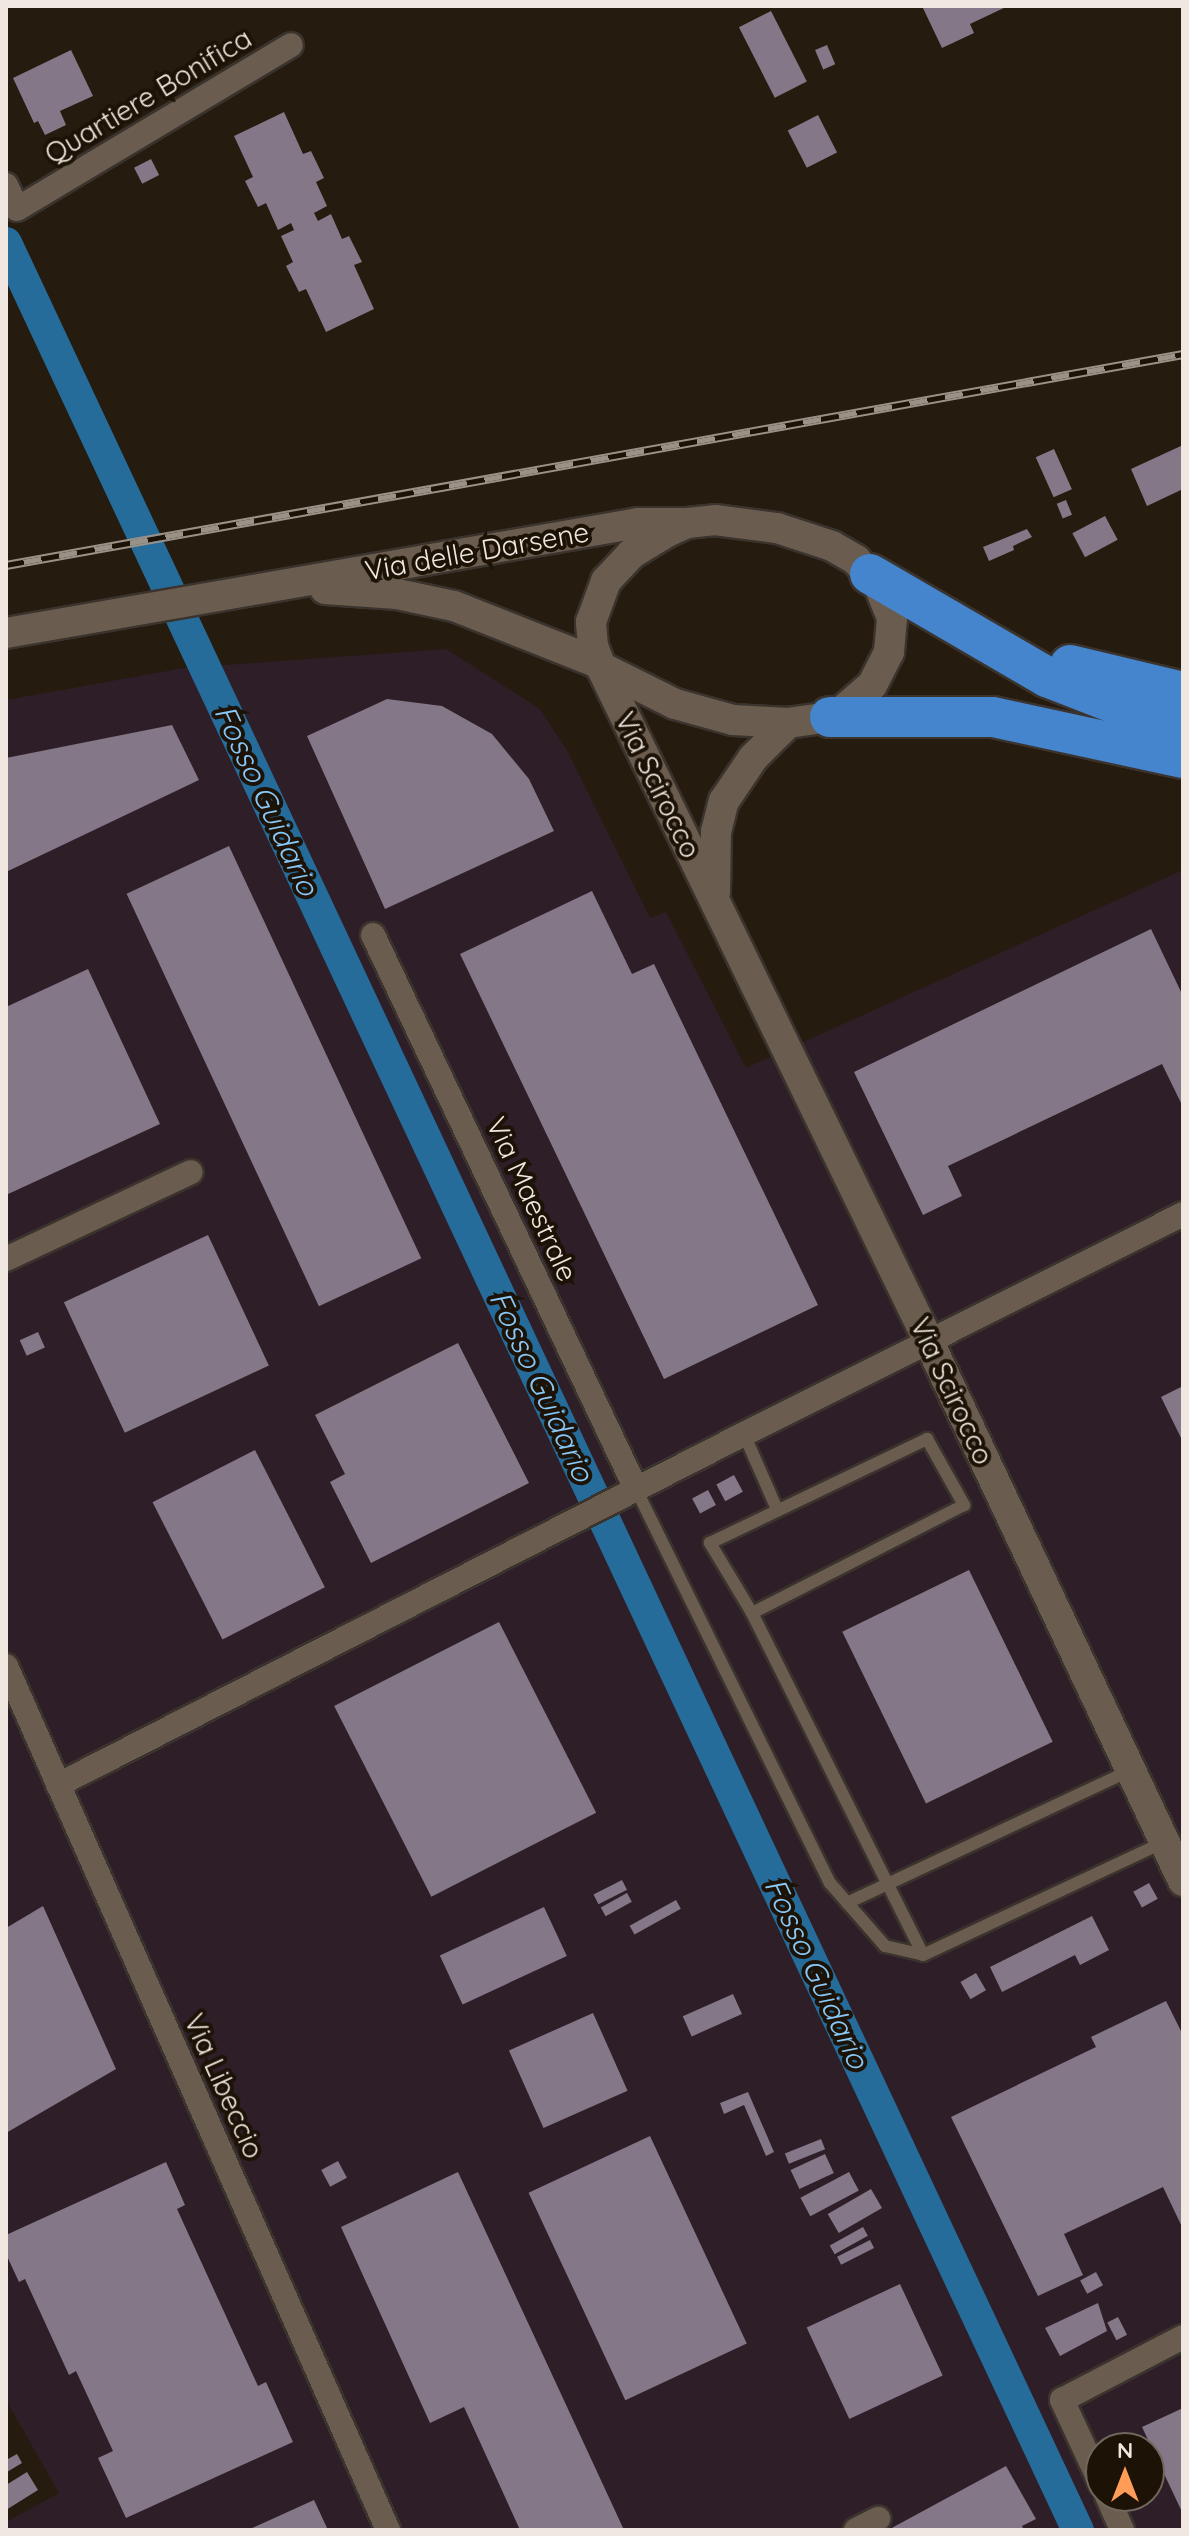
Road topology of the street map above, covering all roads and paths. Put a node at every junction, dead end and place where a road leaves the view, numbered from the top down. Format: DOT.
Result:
graph roads {
  1 [pos="291,45"];
  2 [pos="6,185"];
  3 [pos="687,523"];
  4 [pos="870,574"];
  5 [pos="267,587"];
  6 [pos="6,633"];
  7 [pos="996,648"];
  8 [pos="599,665"];
  9 [pos="1183,692"];
  10 [pos="830,717"];
  11 [pos="788,723"];
  12 [pos="1183,730"];
  13 [pos="1183,758"];
  14 [pos="716,903"];
  15 [pos="373,935"];
  16 [pos="191,1172"];
  17 [pos="1183,1214"];
  18 [pos="6,1259"];
  19 [pos="929,1342"];
  20 [pos="744,1434"];
  21 [pos="630,1492"];
  22 [pos="777,1509"];
  23 [pos="752,1613"];
  24 [pos="6,1666"];
  25 [pos="1129,1771"];
  26 [pos="58,1785"];
  27 [pos="1174,1837"];
  28 [pos="1183,1881"];
  29 [pos="888,1884"];
  30 [pos="847,1903"];
  31 [pos="923,1955"];
  32 [pos="1183,2337"];
  33 [pos="1085,2450"];
  34 [pos="388,2530"];
  1 -- 2 [label="street, Quartiere Bonifica"];
  3 -- 4 [label="street"];
  3 -- 5 [label="street, Via delle Darsene"];
  3 -- 8 [label="street"];
  4 -- 7 [label="highway"];
  4 -- 10 [label="street"];
  5 -- 6 [label="street, Via delle Darsene"];
  5 -- 8 [label="street, Via delle Darsene"];
  7 -- 9 [label="highway"];
  7 -- 12 [label="highway"];
  8 -- 11 [label="street"];
  8 -- 14 [label="street, Via Scirocco"];
  10 -- 11 [label="street"];
  10 -- 13 [label="highway"];
  11 -- 14 [label="street, Via Scirocco"];
  14 -- 19 [label="street, Via Scirocco"];
  15 -- 21 [label="street, Via Maestrale"];
  16 -- 18 [label="street"];
  17 -- 19 [label="street"];
  19 -- 20 [label="street"];
  19 -- 25 [label="street, Via Scirocco"];
  20 -- 21 [label="street"];
  20 -- 22 [label="lane"];
  21 -- 26 [label="street"];
  21 -- 30 [label="lane"];
  22 -- 23 [label="lane"];
  22 -- 23 [label="lane"];
  23 -- 29 [label="lane"];
  24 -- 26 [label="street, Via Libeccio"];
  25 -- 27 [label="street, Via Scirocco"];
  25 -- 29 [label="lane"];
  26 -- 34 [label="street, Via Libeccio"];
  27 -- 28 [label="street, Via Scirocco"];
  27 -- 31 [label="lane"];
  29 -- 30 [label="lane"];
  29 -- 31 [label="lane"];
  30 -- 31 [label="lane"];
  32 -- 33 [label="street"];
}
